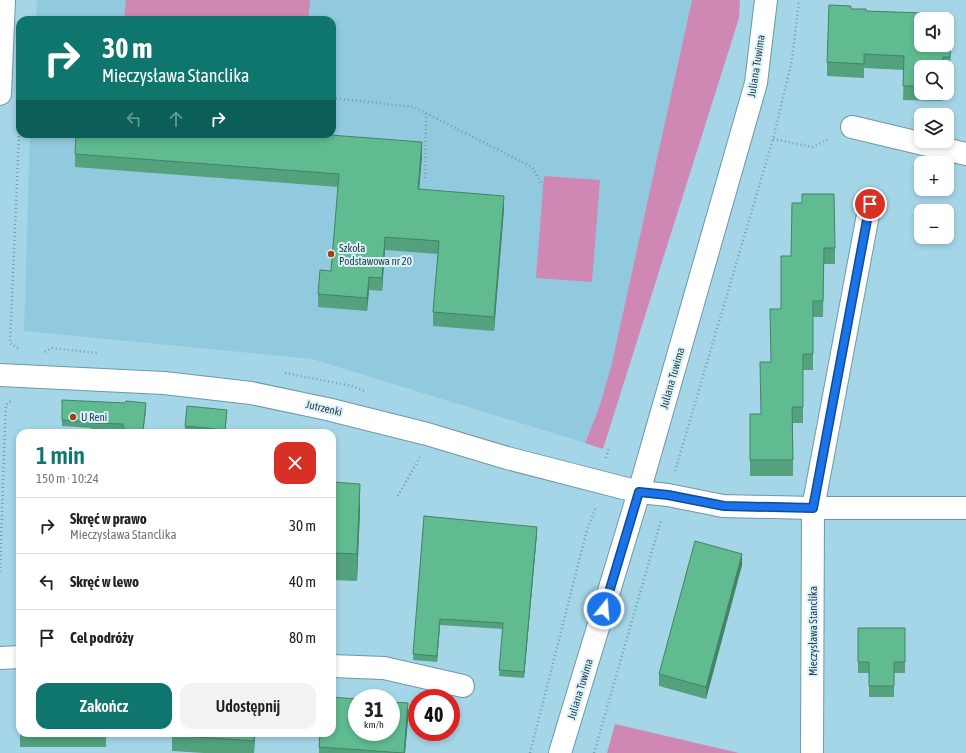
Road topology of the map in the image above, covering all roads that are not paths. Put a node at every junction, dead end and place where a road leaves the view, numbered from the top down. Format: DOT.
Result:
graph roads {
  1 [pos="4,0"];
  2 [pos="766,0"];
  3 [pos="1,53"];
  4 [pos="0,94"];
  5 [pos="852,127"];
  6 [pos="966,154"];
  7 [pos="870,204"];
  8 [pos="0,375"];
  9 [pos="639,492"];
  10 [pos="813,508"];
  11 [pos="966,508"];
  12 [pos="0,658"];
  13 [pos="16,658"];
  14 [pos="336,666"];
  15 [pos="463,686"];
  16 [pos="560,753"];
  17 [pos="812,753"];
  1 -- 3 [label="street"];
  2 -- 9 [label="street, Juliana Tuwima"];
  3 -- 4 [label="street"];
  5 -- 6 [label="street"];
  7 -- 10 [label="street, Mieczysława Stanclika"];
  8 -- 9 [label="street, Jutrzenki"];
  9 -- 10 [label="street"];
  9 -- 16 [label="street, Juliana Tuwima"];
  10 -- 11 [label="street"];
  10 -- 17 [label="street, Mieczysława Stanclika"];
  12 -- 13 [label="street"];
  14 -- 15 [label="street"];
}
